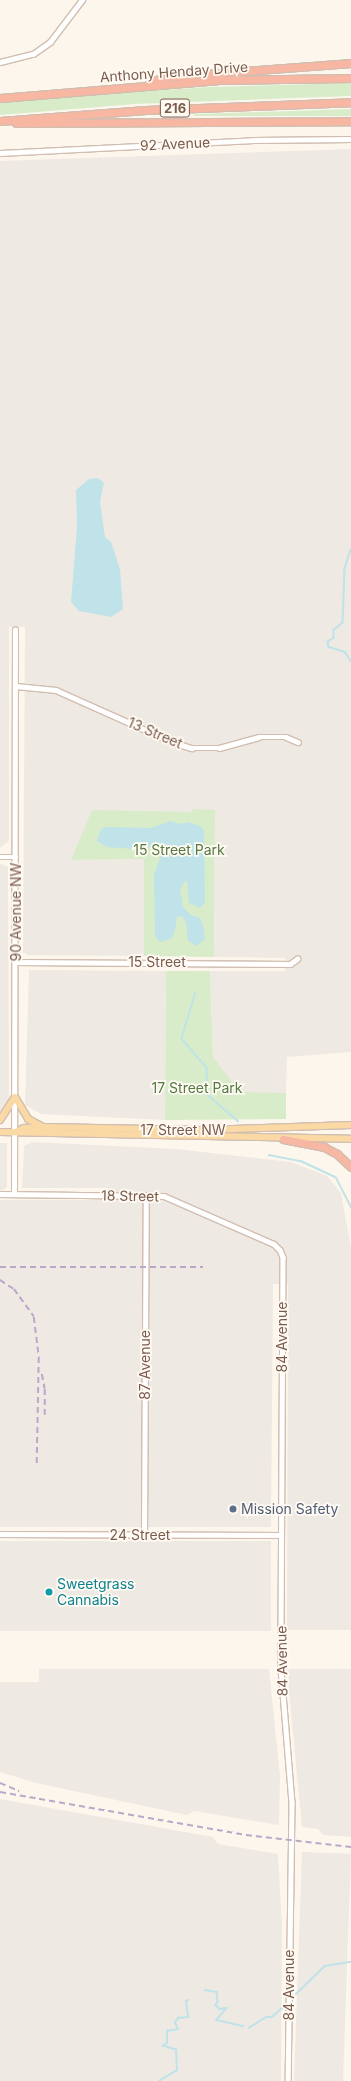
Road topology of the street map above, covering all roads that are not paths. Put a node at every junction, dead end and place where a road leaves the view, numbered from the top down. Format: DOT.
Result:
graph roads {
  1 [pos="82,0"];
  2 [pos="0,62"];
  3 [pos="351,63"];
  4 [pos="351,78"];
  5 [pos="143,86"];
  6 [pos="0,98"];
  7 [pos="351,102"];
  8 [pos="351,120"];
  9 [pos="0,121"];
  10 [pos="351,139"];
  11 [pos="0,153"];
  12 [pos="15,630"];
  13 [pos="16,686"];
  14 [pos="298,742"];
  15 [pos="0,857"];
  16 [pos="16,857"];
  17 [pos="297,959"];
  18 [pos="16,962"];
  19 [pos="15,1097"];
  20 [pos="0,1120"];
  21 [pos="351,1125"];
  22 [pos="44,1127"];
  23 [pos="0,1132"];
  24 [pos="15,1132"];
  25 [pos="283,1139"];
  26 [pos="351,1139"];
  27 [pos="351,1167"];
  28 [pos="0,1194"];
  29 [pos="14,1194"];
  30 [pos="146,1196"];
  31 [pos="274,1244"];
  32 [pos="0,1534"];
  33 [pos="144,1535"];
  34 [pos="280,1535"];
  35 [pos="288,2081"];
  1 -- 2 [label="street"];
  3 -- 5 [label="highway"];
  4 -- 5 [label="highway, Anthony Henday Drive / 216"];
  5 -- 6 [label="highway, Anthony Henday Drive / 216"];
  7 -- 9 [label="highway, 216"];
  8 -- 9 [label="highway"];
  10 -- 11 [label="street, 92 Avenue"];
  12 -- 13 [label="street, 90 Avenue NW"];
  13 -- 14 [label="street, 13 Street"];
  13 -- 16 [label="street, 90 Avenue NW"];
  15 -- 16 [label="street"];
  16 -- 18 [label="street, 90 Avenue NW"];
  17 -- 18 [label="street, 15 Street"];
  18 -- 19 [label="street, 90 Avenue NW"];
  19 -- 20 [label="main road"];
  19 -- 22 [label="main road"];
  19 -- 24 [label="street, 90 Avenue NW"];
  21 -- 22 [label="main road, 17 Street NW"];
  22 -- 24 [label="main road, 17 Street NW"];
  23 -- 24 [label="main road, 17 Street NW"];
  24 -- 25 [label="main road, 17 Street NW"];
  24 -- 29 [label="street, 90 Avenue NW"];
  25 -- 26 [label="main road, 17 Street NW"];
  25 -- 27 [label="highway"];
  28 -- 29 [label="street, 18 Street"];
  29 -- 30 [label="street, 18 Street"];
  30 -- 31 [label="street, 18 Street"];
  30 -- 33 [label="street, 87 Avenue"];
  31 -- 34 [label="street, 84 Avenue"];
  32 -- 33 [label="street, 24 Street"];
  33 -- 34 [label="street, 24 Street"];
  34 -- 35 [label="street, 84 Avenue"];
}
